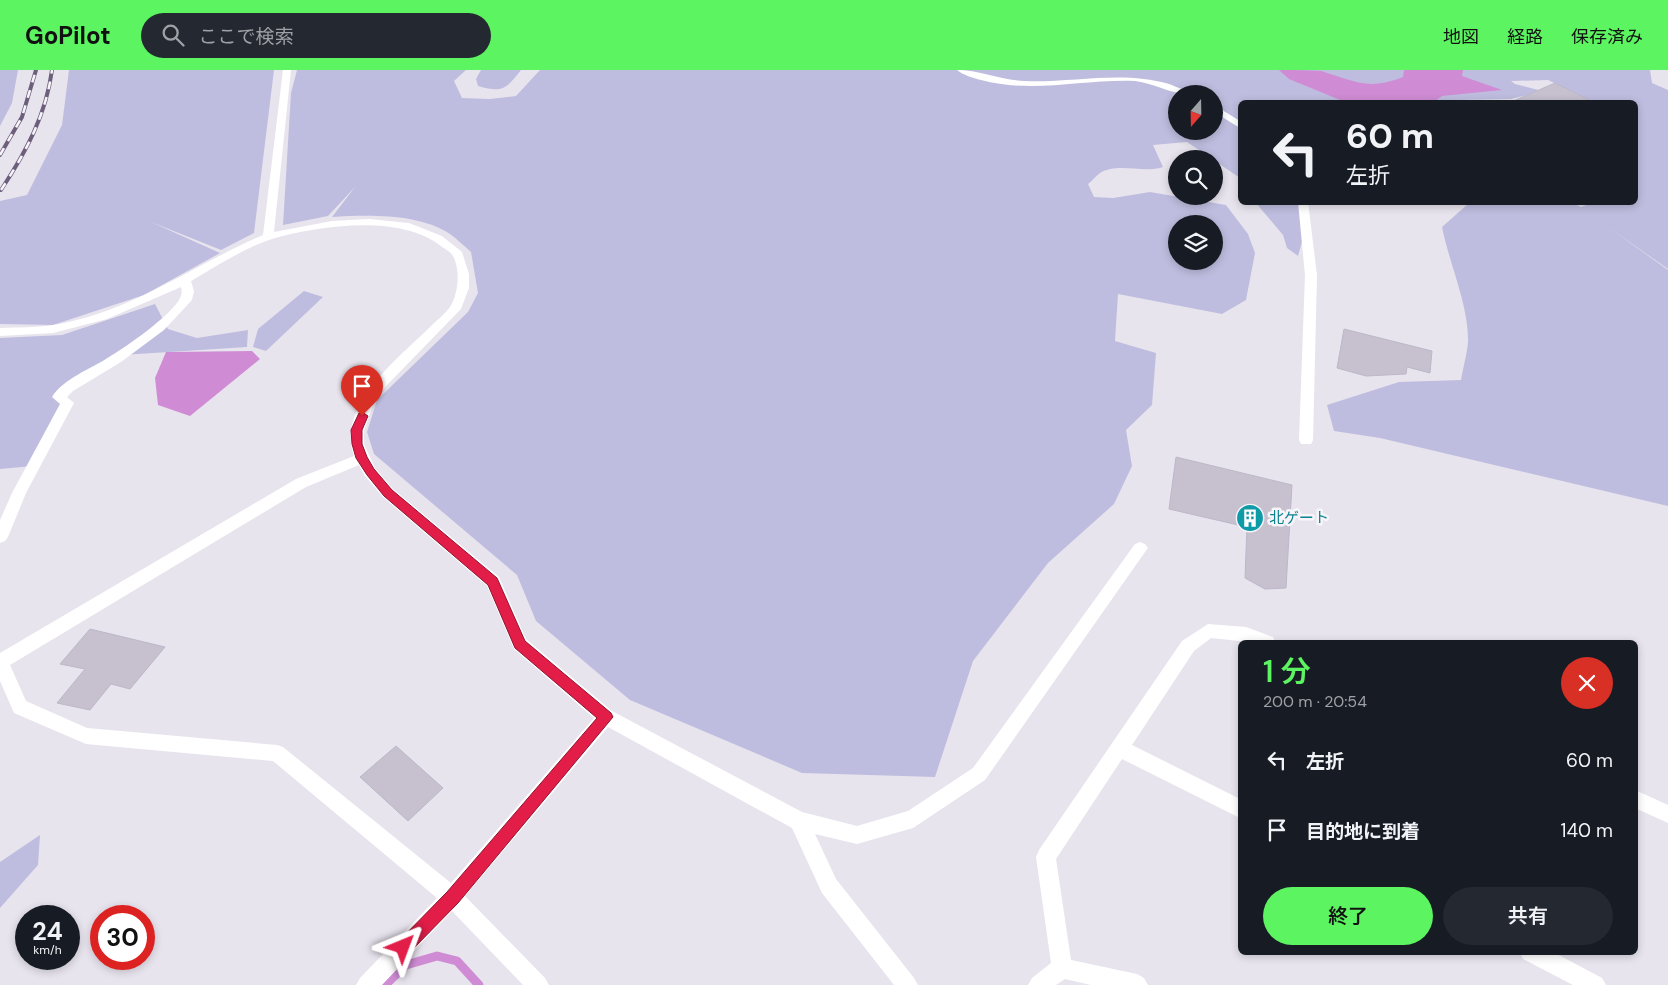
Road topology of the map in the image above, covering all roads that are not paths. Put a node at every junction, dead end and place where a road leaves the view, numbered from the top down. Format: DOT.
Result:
graph roads {
  1 [pos="286,70"];
  2 [pos="961,70"];
  3 [pos="1168,88"];
  4 [pos="1223,114"];
  5 [pos="1238,125"];
  6 [pos="1303,205"];
  7 [pos="268,238"];
  8 [pos="185,280"];
  9 [pos="0,332"];
  10 [pos="1306,440"];
  11 [pos="362,458"];
  12 [pos="0,537"];
  13 [pos="1140,548"];
  14 [pos="1262,640"];
  15 [pos="0,662"];
  16 [pos="606,717"];
  17 [pos="1119,748"];
  18 [pos="1638,800"];
  19 [pos="1238,808"];
  20 [pos="1668,814"];
  21 [pos="799,820"];
  22 [pos="452,897"];
  23 [pos="1536,955"];
  24 [pos="1062,968"];
  25 [pos="367,985"];
  26 [pos="538,985"];
  27 [pos="907,985"];
  28 [pos="1039,985"];
  29 [pos="1137,985"];
  30 [pos="1595,985"];
  1 -- 7 [label="street"];
  2 -- 3 [label="street"];
  4 -- 5 [label="street"];
  6 -- 10 [label="street"];
  7 -- 8 [label="street"];
  7 -- 11 [label="street"];
  8 -- 9 [label="street"];
  8 -- 12 [label="street"];
  11 -- 15 [label="street"];
  11 -- 16 [label="street"];
  13 -- 21 [label="street"];
  14 -- 17 [label="street"];
  15 -- 22 [label="street"];
  16 -- 21 [label="street"];
  16 -- 22 [label="street"];
  17 -- 19 [label="street"];
  17 -- 24 [label="street"];
  18 -- 20 [label="street"];
  21 -- 27 [label="street"];
  22 -- 25 [label="street"];
  22 -- 26 [label="street"];
  23 -- 30 [label="street"];
  24 -- 28 [label="street"];
  24 -- 29 [label="street"];
}
